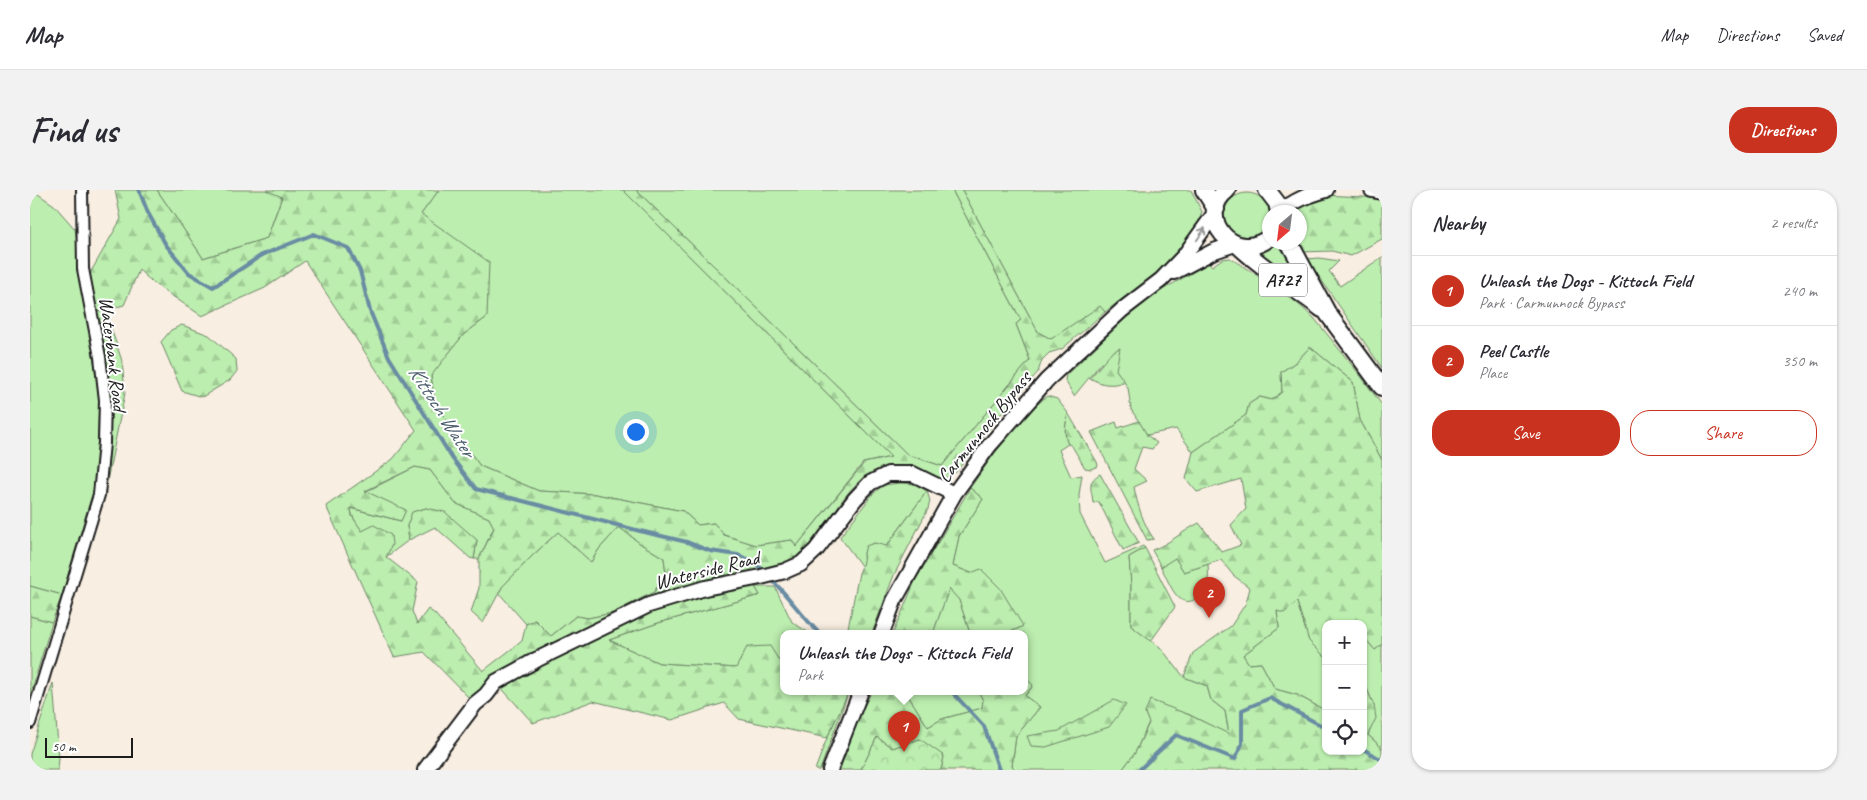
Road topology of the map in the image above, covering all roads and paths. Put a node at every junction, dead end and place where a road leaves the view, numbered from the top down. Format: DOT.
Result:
graph roads {
  1 [pos="82,190"];
  2 [pos="1204,190"];
  3 [pos="1227,190"];
  4 [pos="1267,190"];
  5 [pos="1326,190"];
  6 [pos="1372,190"];
  7 [pos="1382,192"];
  8 [pos="1278,205"];
  9 [pos="1290,205"];
  10 [pos="1215,211"];
  11 [pos="1262,242"];
  12 [pos="1237,245"];
  13 [pos="1293,250"];
  14 [pos="1161,280"];
  15 [pos="1328,314"];
  16 [pos="1382,387"];
  17 [pos="954,494"];
  18 [pos="883,630"];
  19 [pos="859,695"];
  20 [pos="30,723"];
  21 [pos="425,770"];
  22 [pos="830,770"];
  1 -- 20 [label="street, Waterbank Road"];
  2 -- 10 [label="main road"];
  3 -- 10 [label="main road"];
  4 -- 8 [label="main road"];
  5 -- 9 [label="street"];
  6 -- 7 [label="street"];
  10 -- 12 [label="main road"];
  14 -- 10 [label="street, Carmunnock Bypass, one-way"];
  11 -- 12 [label="main road"];
  12 -- 14 [label="street, Carmunnock Bypass"];
  12 -- 15 [label="main road, A727"];
  13 -- 15 [label="main road, A727"];
  14 -- 17 [label="street, Carmunnock Bypass"];
  15 -- 16 [label="main road, A727"];
  17 -- 18 [label="street, Carmunnock Bypass"];
  17 -- 21 [label="street, Waterside Road"];
  19 -- 22 [label="street"];
}
